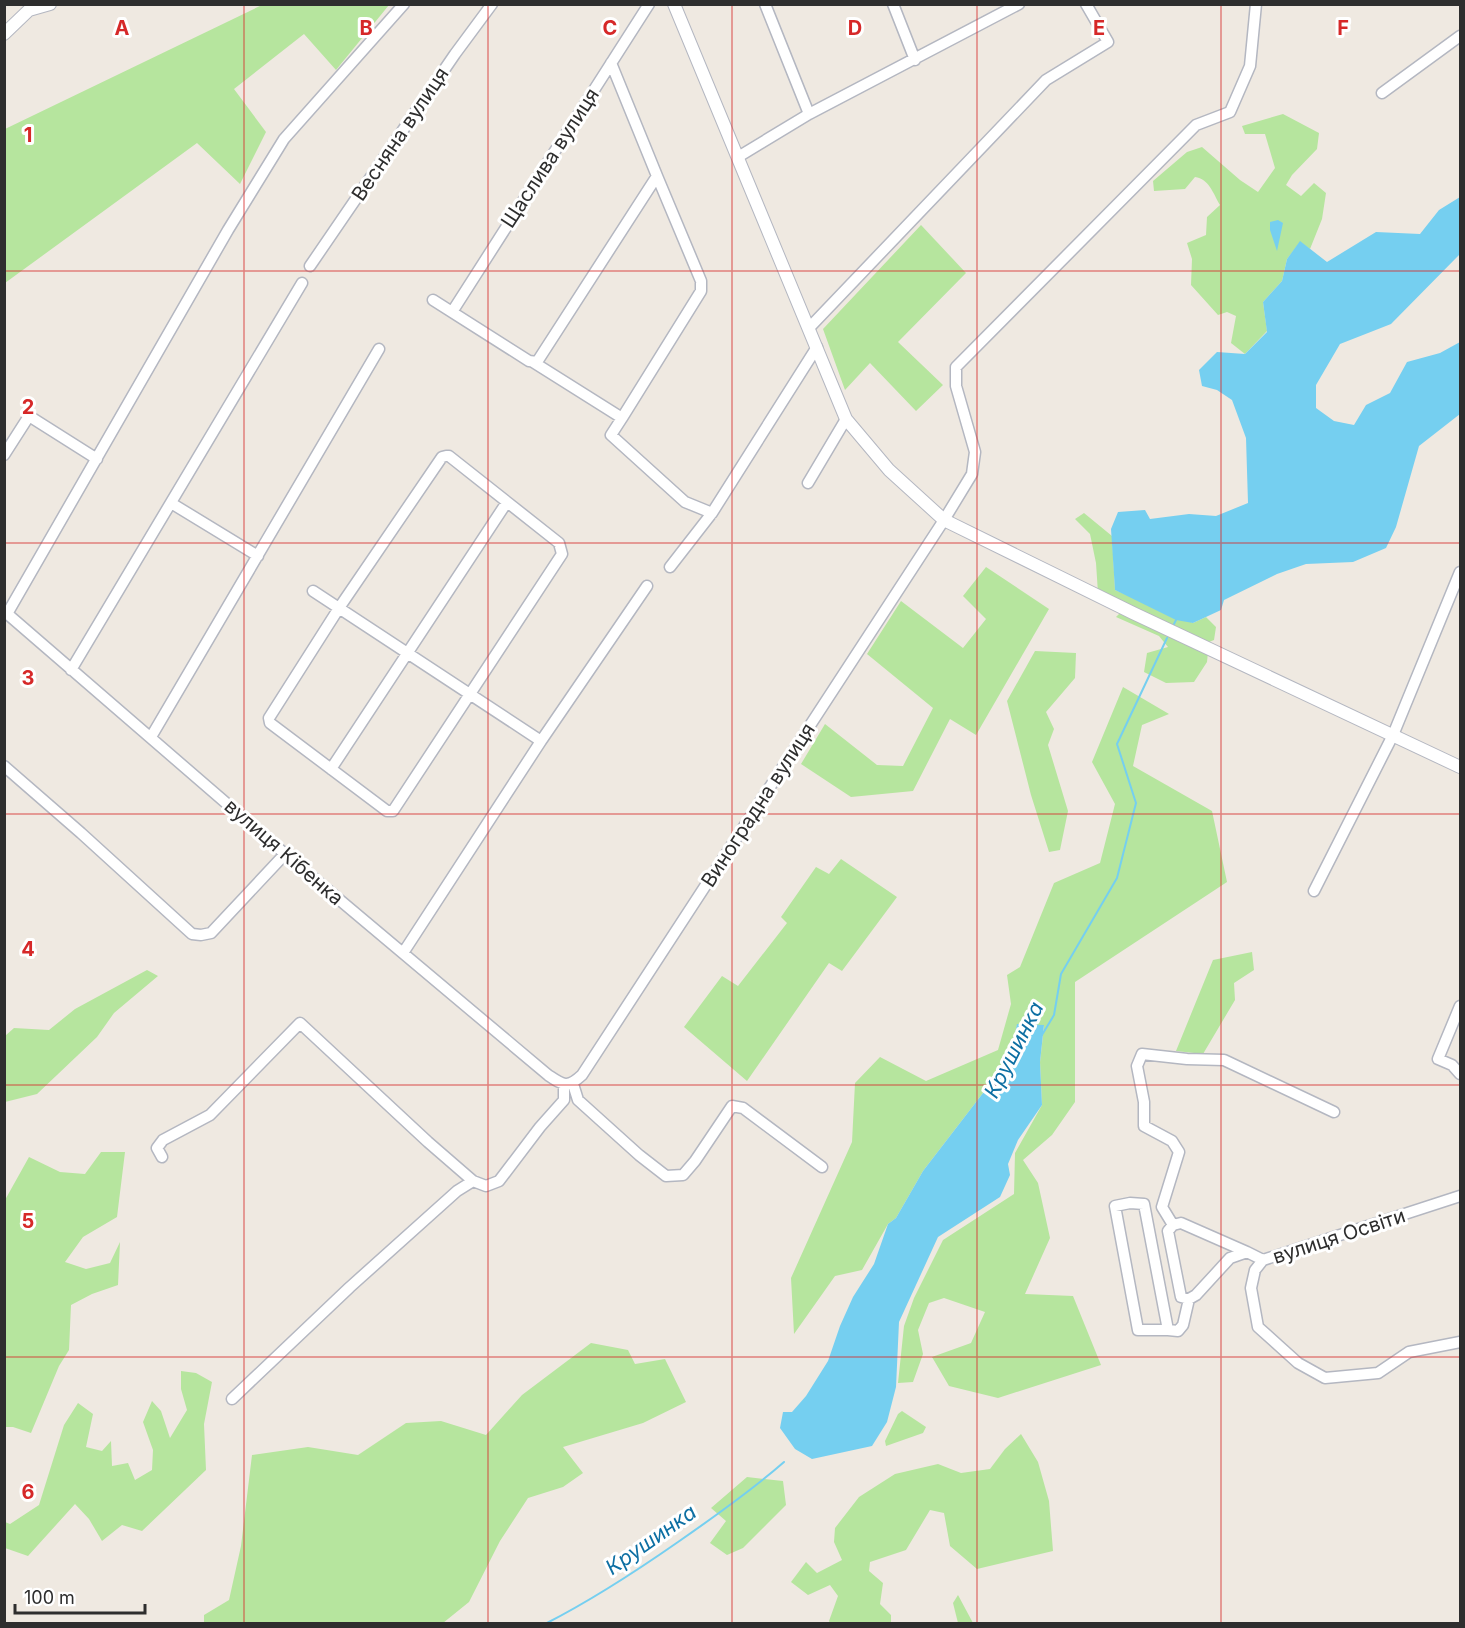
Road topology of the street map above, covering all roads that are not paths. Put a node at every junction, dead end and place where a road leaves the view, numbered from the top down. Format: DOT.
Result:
graph roads {
  1 [pos="50,4"];
  2 [pos="404,4"];
  3 [pos="492,4"];
  4 [pos="649,4"];
  5 [pos="674,4"];
  6 [pos="765,4"];
  7 [pos="893,4"];
  8 [pos="1086,4"];
  9 [pos="1256,4"];
  10 [pos="1012,6"];
  11 [pos="4,34"];
  12 [pos="1461,36"];
  13 [pos="915,60"];
  14 [pos="611,63"];
  15 [pos="1382,93"];
  16 [pos="809,114"];
  17 [pos="738,157"];
  18 [pos="657,176"];
  19 [pos="310,266"];
  20 [pos="302,283"];
  21 [pos="433,300"];
  22 [pos="452,312"];
  23 [pos="809,328"];
  24 [pos="818,347"];
  25 [pos="379,349"];
  26 [pos="533,362"];
  27 [pos="622,418"];
  28 [pos="846,419"];
  29 [pos="4,455"];
  30 [pos="97,459"];
  31 [pos="808,483"];
  32 [pos="507,502"];
  33 [pos="171,504"];
  34 [pos="712,513"];
  35 [pos="944,520"];
  36 [pos="258,556"];
  37 [pos="670,567"];
  38 [pos="1461,572"];
  39 [pos="647,586"];
  40 [pos="313,591"];
  41 [pos="339,608"];
  42 [pos="6,616"];
  43 [pos="407,652"];
  44 [pos="71,670"];
  45 [pos="469,693"];
  46 [pos="1393,735"];
  47 [pos="151,737"];
  48 [pos="541,741"];
  49 [pos="4,766"];
  50 [pos="1461,767"];
  51 [pos="331,769"];
  52 [pos="285,854"];
  53 [pos="1314,891"];
  54 [pos="403,953"];
  55 [pos="1461,1005"];
  56 [pos="1461,1074"];
  57 [pos="568,1084"];
  58 [pos="1334,1112"];
  59 [pos="162,1156"];
  60 [pos="822,1167"];
  61 [pos="473,1181"];
  62 [pos="1461,1196"];
  63 [pos="1144,1204"];
  64 [pos="1162,1207"];
  65 [pos="1173,1225"];
  66 [pos="1247,1252"];
  67 [pos="1263,1260"];
  68 [pos="1189,1299"];
  69 [pos="1168,1330"];
  70 [pos="1461,1342"];
  71 [pos="232,1399"];
  1 -- 11 [label="street"];
  2 -- 30 [label="street"];
  3 -- 19 [label="street, Весняна вулиця"];
  4 -- 14 [label="street, Щаслива вулиця"];
  5 -- 17 [label="street"];
  6 -- 16 [label="street"];
  7 -- 13 [label="street"];
  8 -- 23 [label="street"];
  9 -- 35 [label="street, Виноградна вулиця"];
  10 -- 13 [label="street"];
  12 -- 15 [label="street"];
  13 -- 16 [label="street"];
  14 -- 18 [label="street"];
  14 -- 22 [label="street, Щаслива вулиця"];
  16 -- 17 [label="street"];
  17 -- 23 [label="street"];
  18 -- 26 [label="street"];
  18 -- 27 [label="street"];
  20 -- 33 [label="street"];
  21 -- 22 [label="street"];
  22 -- 26 [label="street"];
  23 -- 24 [label="street"];
  24 -- 28 [label="street"];
  24 -- 34 [label="street"];
  25 -- 36 [label="street"];
  26 -- 27 [label="street"];
  27 -- 34 [label="street"];
  28 -- 31 [label="street"];
  28 -- 35 [label="street"];
  29 -- 30 [label="street"];
  30 -- 42 [label="street"];
  32 -- 41 [label="street"];
  32 -- 43 [label="street"];
  32 -- 45 [label="street"];
  33 -- 36 [label="street"];
  33 -- 44 [label="street"];
  34 -- 37 [label="street"];
  35 -- 46 [label="street"];
  35 -- 57 [label="street, Виноградна вулиця"];
  36 -- 47 [label="street"];
  38 -- 46 [label="street"];
  39 -- 48 [label="street"];
  40 -- 41 [label="street"];
  41 -- 43 [label="street"];
  41 -- 51 [label="street"];
  42 -- 44 [label="street, вулиця Кібенка"];
  43 -- 45 [label="street"];
  43 -- 51 [label="street"];
  44 -- 47 [label="street, вулиця Кібенка"];
  45 -- 48 [label="street"];
  45 -- 51 [label="street"];
  46 -- 50 [label="street"];
  46 -- 53 [label="street"];
  47 -- 52 [label="street, вулиця Кібенка"];
  48 -- 54 [label="street"];
  49 -- 52 [label="street"];
  52 -- 54 [label="street, вулиця Кібенка"];
  54 -- 57 [label="street, вулиця Кібенка"];
  55 -- 56 [label="street"];
  57 -- 60 [label="street"];
  57 -- 61 [label="street, Виноградна вулиця"];
  58 -- 64 [label="street"];
  59 -- 61 [label="street"];
  61 -- 71 [label="street"];
  62 -- 67 [label="street, вулиця Освіти"];
  63 -- 64 [label="street"];
  63 -- 69 [label="street"];
  63 -- 69 [label="street"];
  64 -- 65 [label="street"];
  65 -- 66 [label="street"];
  65 -- 68 [label="street"];
  66 -- 67 [label="street"];
  66 -- 68 [label="street"];
  67 -- 70 [label="street, вулиця Освіти"];
  68 -- 69 [label="street"];
}
